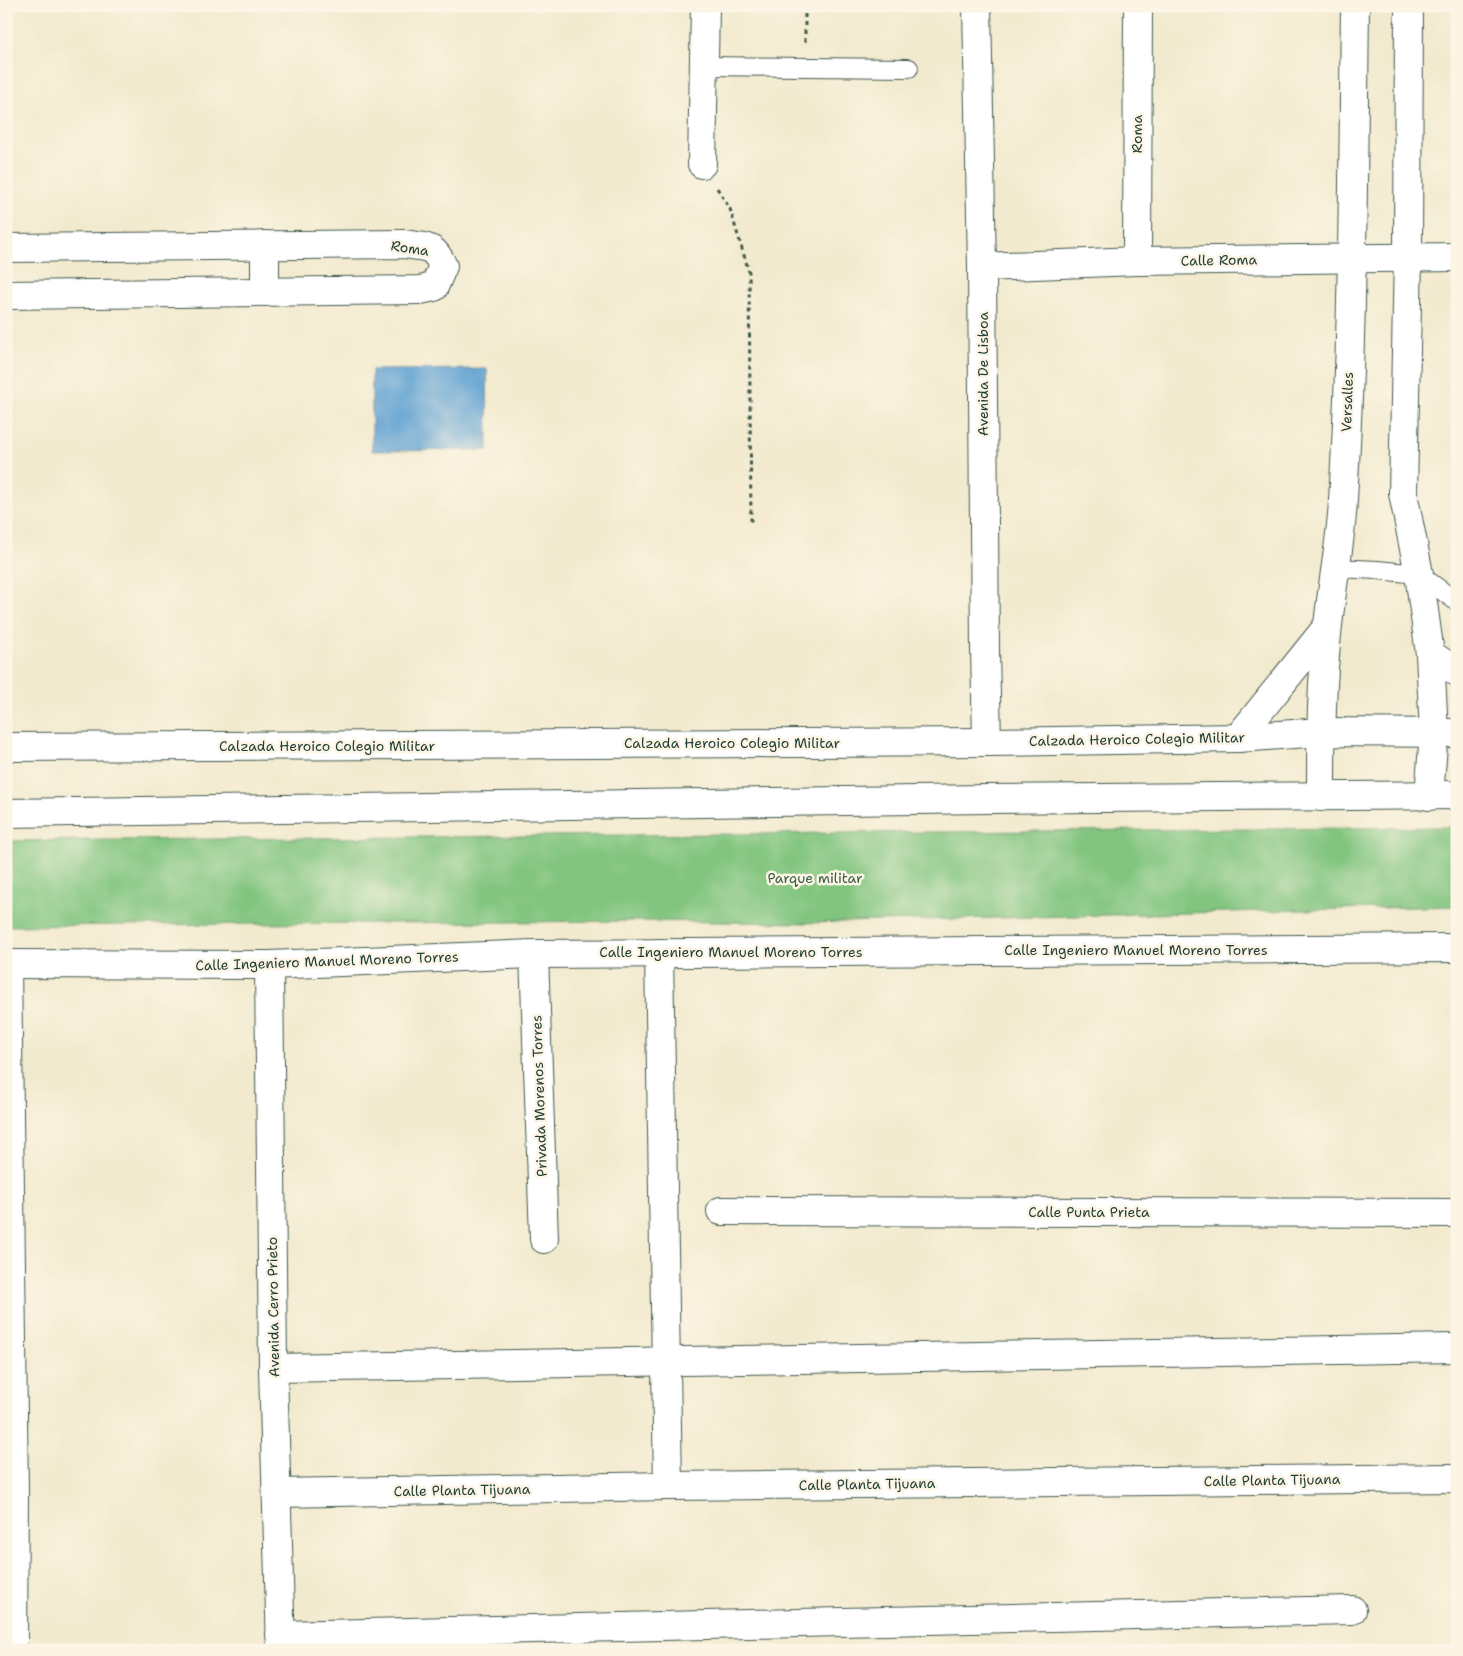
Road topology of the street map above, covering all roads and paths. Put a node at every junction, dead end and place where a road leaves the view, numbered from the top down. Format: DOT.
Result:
graph roads {
  1 [pos="705,6"];
  2 [pos="805,6"];
  3 [pos="978,6"];
  4 [pos="1138,6"];
  5 [pos="1355,6"];
  6 [pos="1409,6"];
  7 [pos="704,66"];
  8 [pos="805,67"];
  9 [pos="909,68"];
  10 [pos="702,164"];
  11 [pos="265,245"];
  12 [pos="6,248"];
  13 [pos="1408,256"];
  14 [pos="1457,257"];
  15 [pos="1352,258"];
  16 [pos="1137,261"];
  17 [pos="982,267"];
  18 [pos="265,292"];
  19 [pos="6,295"];
  20 [pos="751,524"];
  21 [pos="1336,568"];
  22 [pos="1419,574"];
  23 [pos="1457,602"];
  24 [pos="1327,627"];
  25 [pos="1430,654"];
  26 [pos="1457,672"];
  27 [pos="1321,732"];
  28 [pos="1445,733"];
  29 [pos="1238,738"];
  30 [pos="987,742"];
  31 [pos="6,748"];
  32 [pos="1457,795"];
  33 [pos="1429,796"];
  34 [pos="1321,797"];
  35 [pos="6,813"];
  36 [pos="1457,948"];
  37 [pos="658,953"];
  38 [pos="534,954"];
  39 [pos="7,964"];
  40 [pos="269,965"];
  41 [pos="721,1211"];
  42 [pos="1457,1214"];
  43 [pos="9,1226"];
  44 [pos="544,1238"];
  45 [pos="1457,1348"];
  46 [pos="666,1360"];
  47 [pos="273,1368"];
  48 [pos="1457,1478"];
  49 [pos="668,1486"];
  50 [pos="10,1492"];
  51 [pos="277,1493"];
  52 [pos="1352,1610"];
  53 [pos="281,1642"];
  54 [pos="13,1650"];
  1 -- 7 [label="street"];
  2 -- 8 [label="path"];
  3 -- 17 [label="street, Avenida De Lisboa"];
  4 -- 16 [label="street, Roma"];
  5 -- 15 [label="street, Versalles"];
  6 -- 13 [label="street"];
  7 -- 8 [label="lane"];
  7 -- 10 [label="street"];
  8 -- 9 [label="lane"];
  10 -- 20 [label="path"];
  11 -- 12 [label="street, Roma"];
  11 -- 18 [label="street"];
  11 -- 18 [label="street, Roma"];
  13 -- 14 [label="street, Calle Roma"];
  13 -- 15 [label="street, Calle Roma"];
  13 -- 22 [label="street"];
  15 -- 16 [label="street, Calle Roma"];
  15 -- 21 [label="street, Versalles"];
  16 -- 17 [label="street, Calle Roma"];
  17 -- 30 [label="street, Avenida De Lisboa"];
  18 -- 19 [label="street, Roma"];
  21 -- 22 [label="lane"];
  21 -- 24 [label="street, Versalles"];
  22 -- 23 [label="lane"];
  22 -- 25 [label="street"];
  24 -- 27 [label="street, Versalles"];
  24 -- 29 [label="street"];
  25 -- 26 [label="street"];
  25 -- 28 [label="street"];
  27 -- 28 [label="street, Calzada Heroico Colegio Militar"];
  27 -- 29 [label="street, Calzada Heroico Colegio Militar"];
  27 -- 34 [label="street, Versalles"];
  28 -- 33 [label="street"];
  29 -- 30 [label="street, Calzada Heroico Colegio Militar"];
  30 -- 31 [label="street, Calzada Heroico Colegio Militar"];
  32 -- 33 [label="street"];
  33 -- 34 [label="street"];
  34 -- 35 [label="street"];
  36 -- 37 [label="street, Calle Ingeniero Manuel Moreno Torres"];
  37 -- 38 [label="street, Calle Ingeniero Manuel Moreno Torres"];
  37 -- 46 [label="street"];
  38 -- 40 [label="street, Calle Ingeniero Manuel Moreno Torres"];
  38 -- 44 [label="street, Privada Morenos Torres"];
  39 -- 40 [label="street, Calle Ingeniero Manuel Moreno Torres"];
  39 -- 43 [label="street"];
  40 -- 47 [label="street, Avenida Cerro Prieto"];
  41 -- 42 [label="street, Calle Punta Prieta"];
  43 -- 50 [label="street"];
  45 -- 46 [label="street"];
  46 -- 47 [label="street"];
  46 -- 49 [label="street"];
  47 -- 51 [label="street, Avenida Cerro Prieto"];
  48 -- 49 [label="street, Calle Planta Tijuana"];
  49 -- 51 [label="street, Calle Planta Tijuana"];
  50 -- 54 [label="street"];
  51 -- 53 [label="street, Avenida Cerro Prieto"];
  52 -- 53 [label="street"];
}
